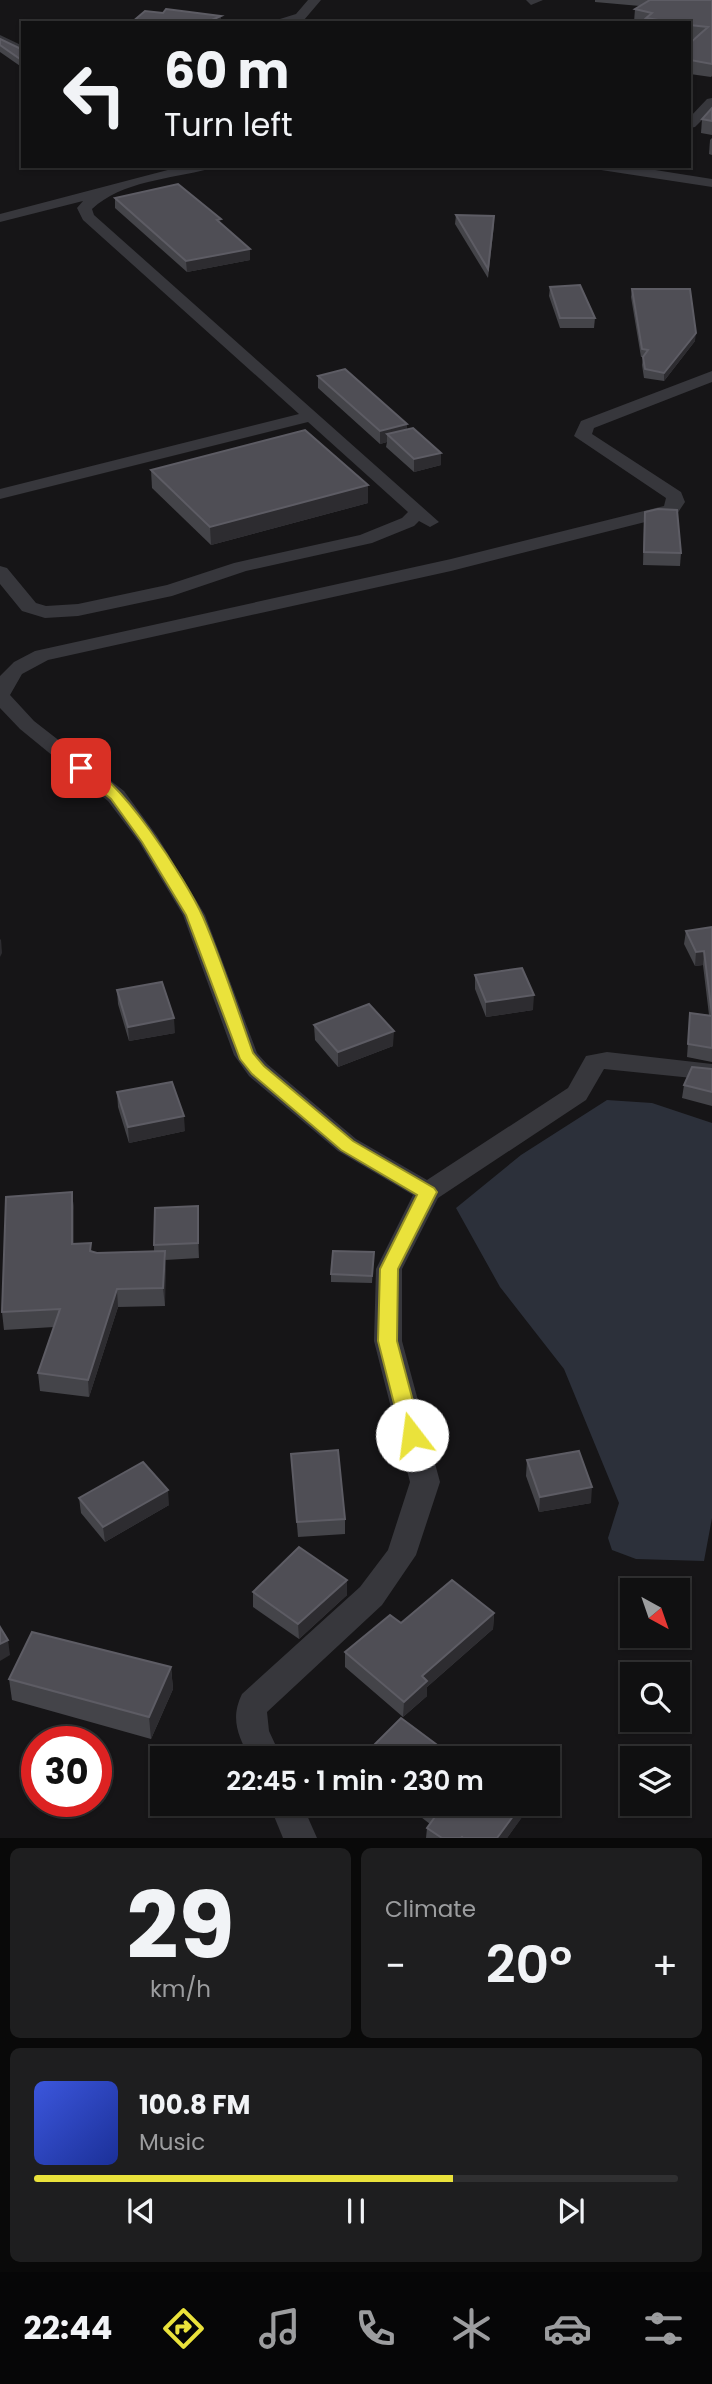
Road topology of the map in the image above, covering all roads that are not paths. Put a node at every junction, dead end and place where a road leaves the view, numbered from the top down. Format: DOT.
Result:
graph roads {
  1 [pos="315,0"];
  2 [pos="537,0"];
  3 [pos="531,1"];
  4 [pos="283,21"];
  5 [pos="0,39"];
  6 [pos="21,50"];
  7 [pos="691,105"];
  8 [pos="709,105"];
  9 [pos="691,123"];
  10 [pos="197,168"];
  11 [pos="644,169"];
  12 [pos="712,183"];
  13 [pos="111,191"];
  14 [pos="0,218"];
  15 [pos="712,376"];
  16 [pos="310,416"];
  17 [pos="0,494"];
  18 [pos="0,572"];
  19 [pos="0,696"];
  20 [pos="712,1072"];
  21 [pos="428,1192"];
  22 [pos="260,1746"];
  23 [pos="290,1816"];
  24 [pos="300,1838"];
  1 -- 4 [label="street"];
  2 -- 3 [label="street"];
  5 -- 6 [label="street"];
  7 -- 8 [label="street"];
  8 -- 9 [label="street"];
  10 -- 13 [label="street"];
  11 -- 12 [label="street"];
  13 -- 14 [label="street"];
  13 -- 16 [label="street"];
  15 -- 19 [label="street"];
  16 -- 17 [label="street"];
  16 -- 18 [label="street"];
  19 -- 21 [label="street"];
  20 -- 21 [label="street"];
  21 -- 22 [label="street"];
  23 -- 24 [label="street"];
}
